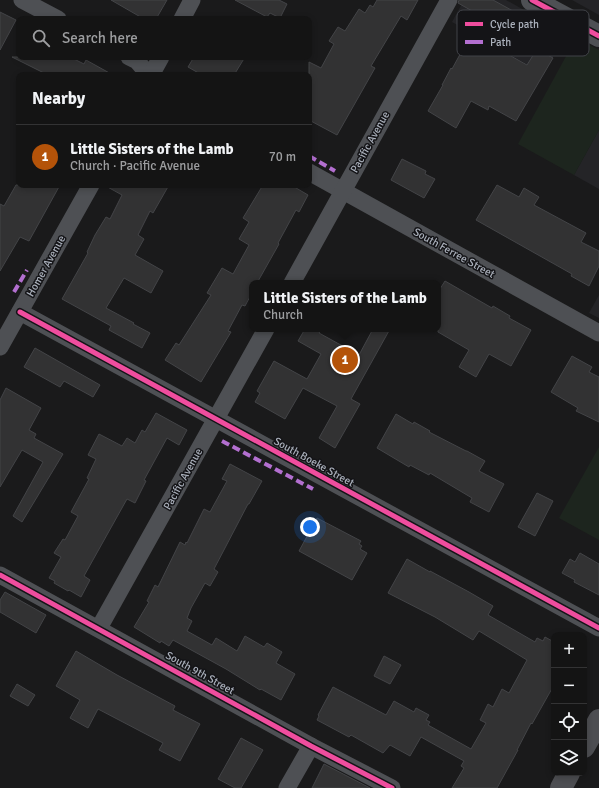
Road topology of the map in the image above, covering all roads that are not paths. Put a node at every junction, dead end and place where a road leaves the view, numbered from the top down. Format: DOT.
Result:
graph roads {
  1 [pos="22,0"];
  2 [pos="192,0"];
  3 [pos="448,0"];
  4 [pos="532,0"];
  5 [pos="551,10"];
  6 [pos="52,16"];
  7 [pos="184,16"];
  8 [pos="589,31"];
  9 [pos="599,36"];
  10 [pos="135,60"];
  11 [pos="159,60"];
  12 [pos="147,72"];
  13 [pos="152,72"];
  14 [pos="312,174"];
  15 [pos="89,188"];
  16 [pos="343,191"];
  17 [pos="294,280"];
  18 [pos="20,312"];
  19 [pos="264,332"];
  20 [pos="599,333"];
  21 [pos="0,347"];
  22 [pos="216,419"];
  23 [pos="0,575"];
  24 [pos="99,628"];
  25 [pos="599,628"];
  26 [pos="599,720"];
  27 [pos="587,742"];
  28 [pos="310,746"];
  29 [pos="567,776"];
  30 [pos="287,788"];
  31 [pos="392,788"];
  32 [pos="561,788"];
  1 -- 6 [label="street"];
  2 -- 7 [label="street"];
  3 -- 16 [label="street, Pacific Avenue"];
  4 -- 5 [label="street"];
  8 -- 9 [label="street"];
  10 -- 12 [label="street"];
  11 -- 13 [label="street"];
  14 -- 16 [label="street, South Ferree Street"];
  15 -- 18 [label="street, Homer Avenue"];
  16 -- 17 [label="street, Pacific Avenue"];
  16 -- 20 [label="street, South Ferree Street"];
  18 -- 21 [label="street, Homer Avenue"];
  18 -- 22 [label="street, South Boeke Street"];
  19 -- 22 [label="street, Pacific Avenue"];
  22 -- 24 [label="street, Pacific Avenue"];
  22 -- 25 [label="street, South Boeke Street"];
  23 -- 24 [label="street, South 9th Street"];
  24 -- 28 [label="street, South 9th Street"];
  26 -- 27 [label="main road"];
  28 -- 30 [label="street"];
  28 -- 31 [label="street, South 9th Street"];
  29 -- 32 [label="main road"];
}
